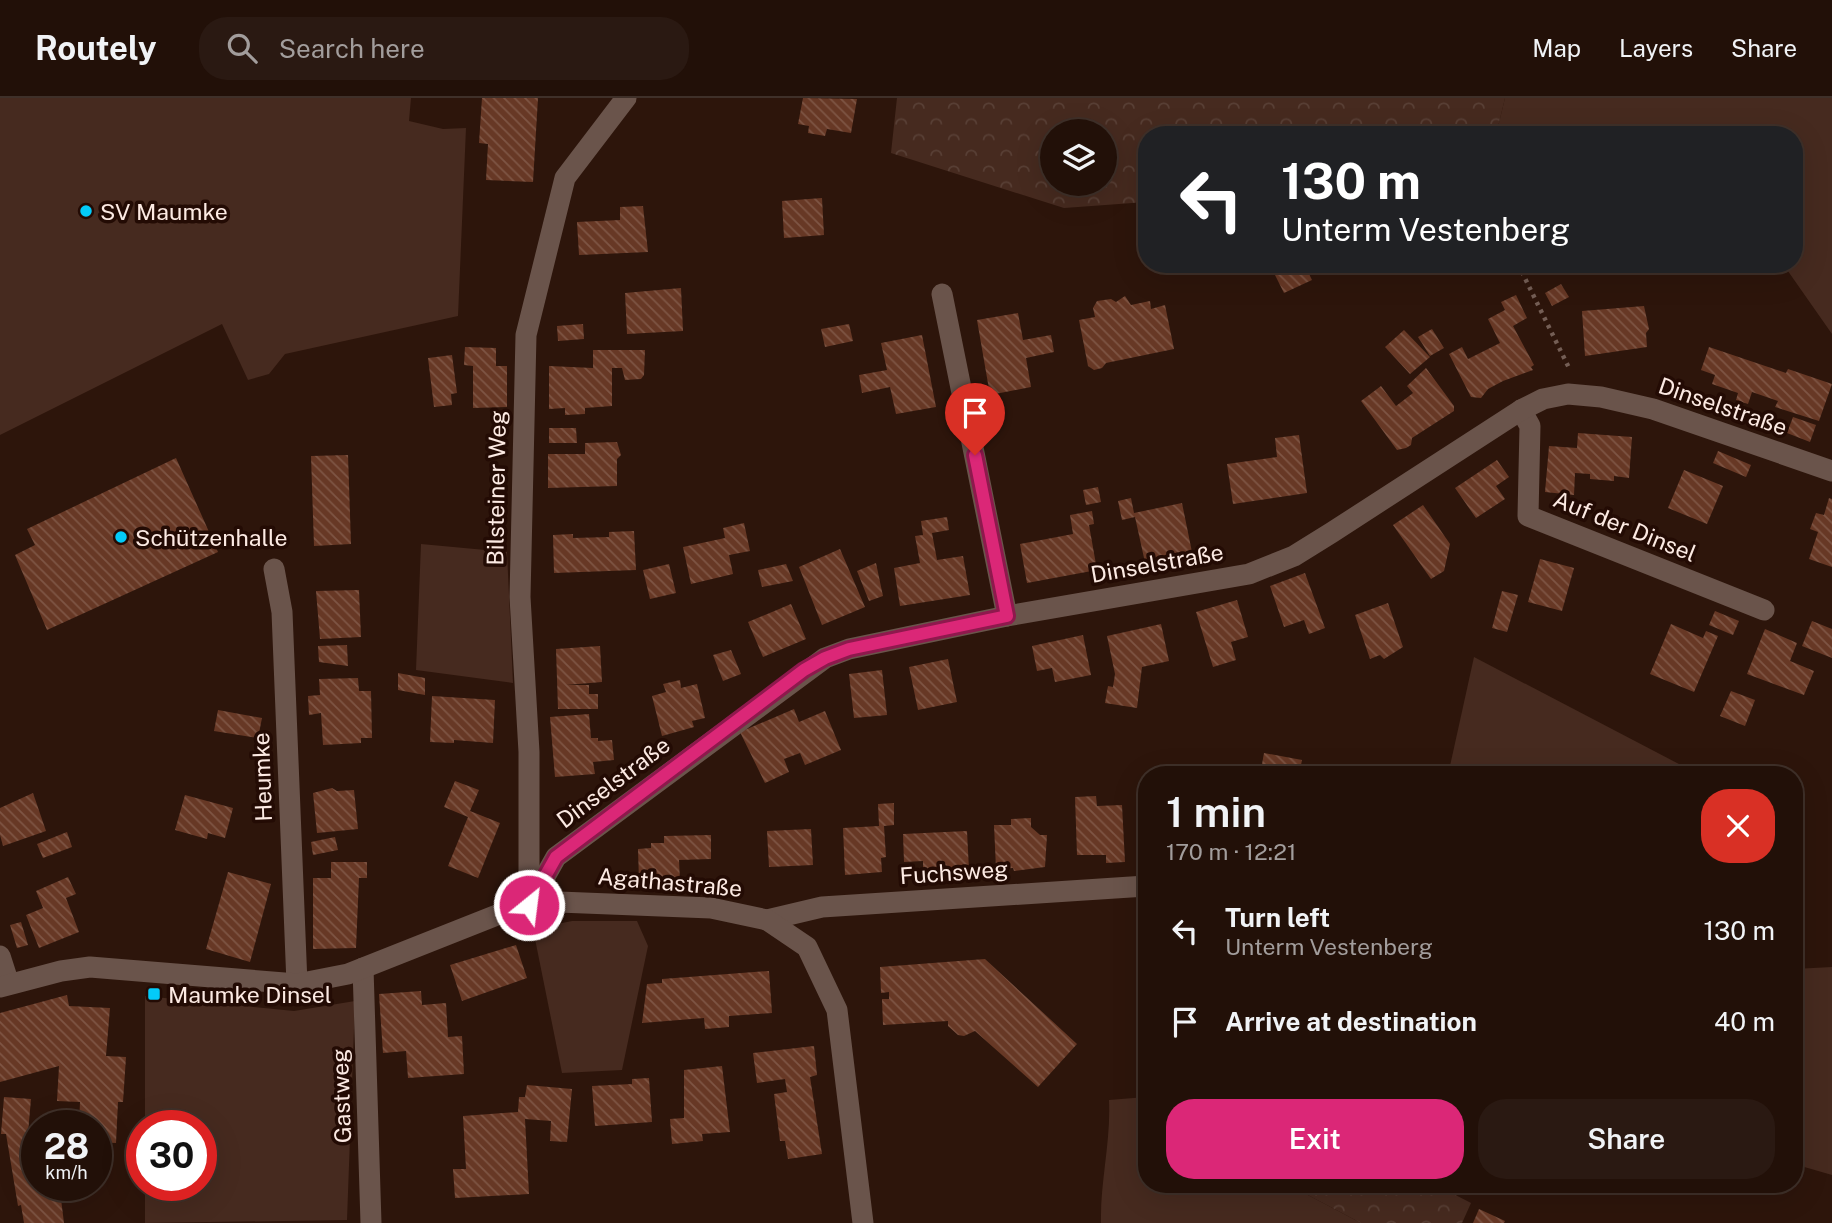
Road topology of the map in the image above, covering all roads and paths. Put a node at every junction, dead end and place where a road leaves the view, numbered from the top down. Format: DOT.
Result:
graph roads {
  1 [pos="626,98"];
  2 [pos="1522,273"];
  3 [pos="942,294"];
  4 [pos="1578,394"];
  5 [pos="1521,410"];
  6 [pos="1832,471"];
  7 [pos="274,569"];
  8 [pos="1764,610"];
  9 [pos="1007,616"];
  10 [pos="1138,887"];
  11 [pos="529,905"];
  12 [pos="767,920"];
  13 [pos="0,956"];
  14 [pos="363,968"];
  15 [pos="297,984"];
  16 [pos="4,986"];
  17 [pos="370,1223"];
  18 [pos="863,1223"];
  1 -- 11 [label="street, Bilsteiner Weg"];
  2 -- 4 [label="path"];
  3 -- 9 [label="street"];
  4 -- 5 [label="street, Dinselstraße"];
  4 -- 6 [label="street, Dinselstraße"];
  5 -- 8 [label="street, Auf der Dinsel"];
  5 -- 9 [label="street, Dinselstraße"];
  7 -- 15 [label="street, Heumke"];
  9 -- 11 [label="street, Dinselstraße"];
  10 -- 12 [label="street, Fuchsweg"];
  11 -- 12 [label="street, Agathastraße"];
  11 -- 14 [label="street, Agathastraße"];
  12 -- 18 [label="street, Agathastraße"];
  13 -- 16 [label="street"];
  14 -- 15 [label="street, Agathastraße"];
  14 -- 17 [label="street, Gastweg"];
  15 -- 16 [label="street, Agathastraße"];
}
